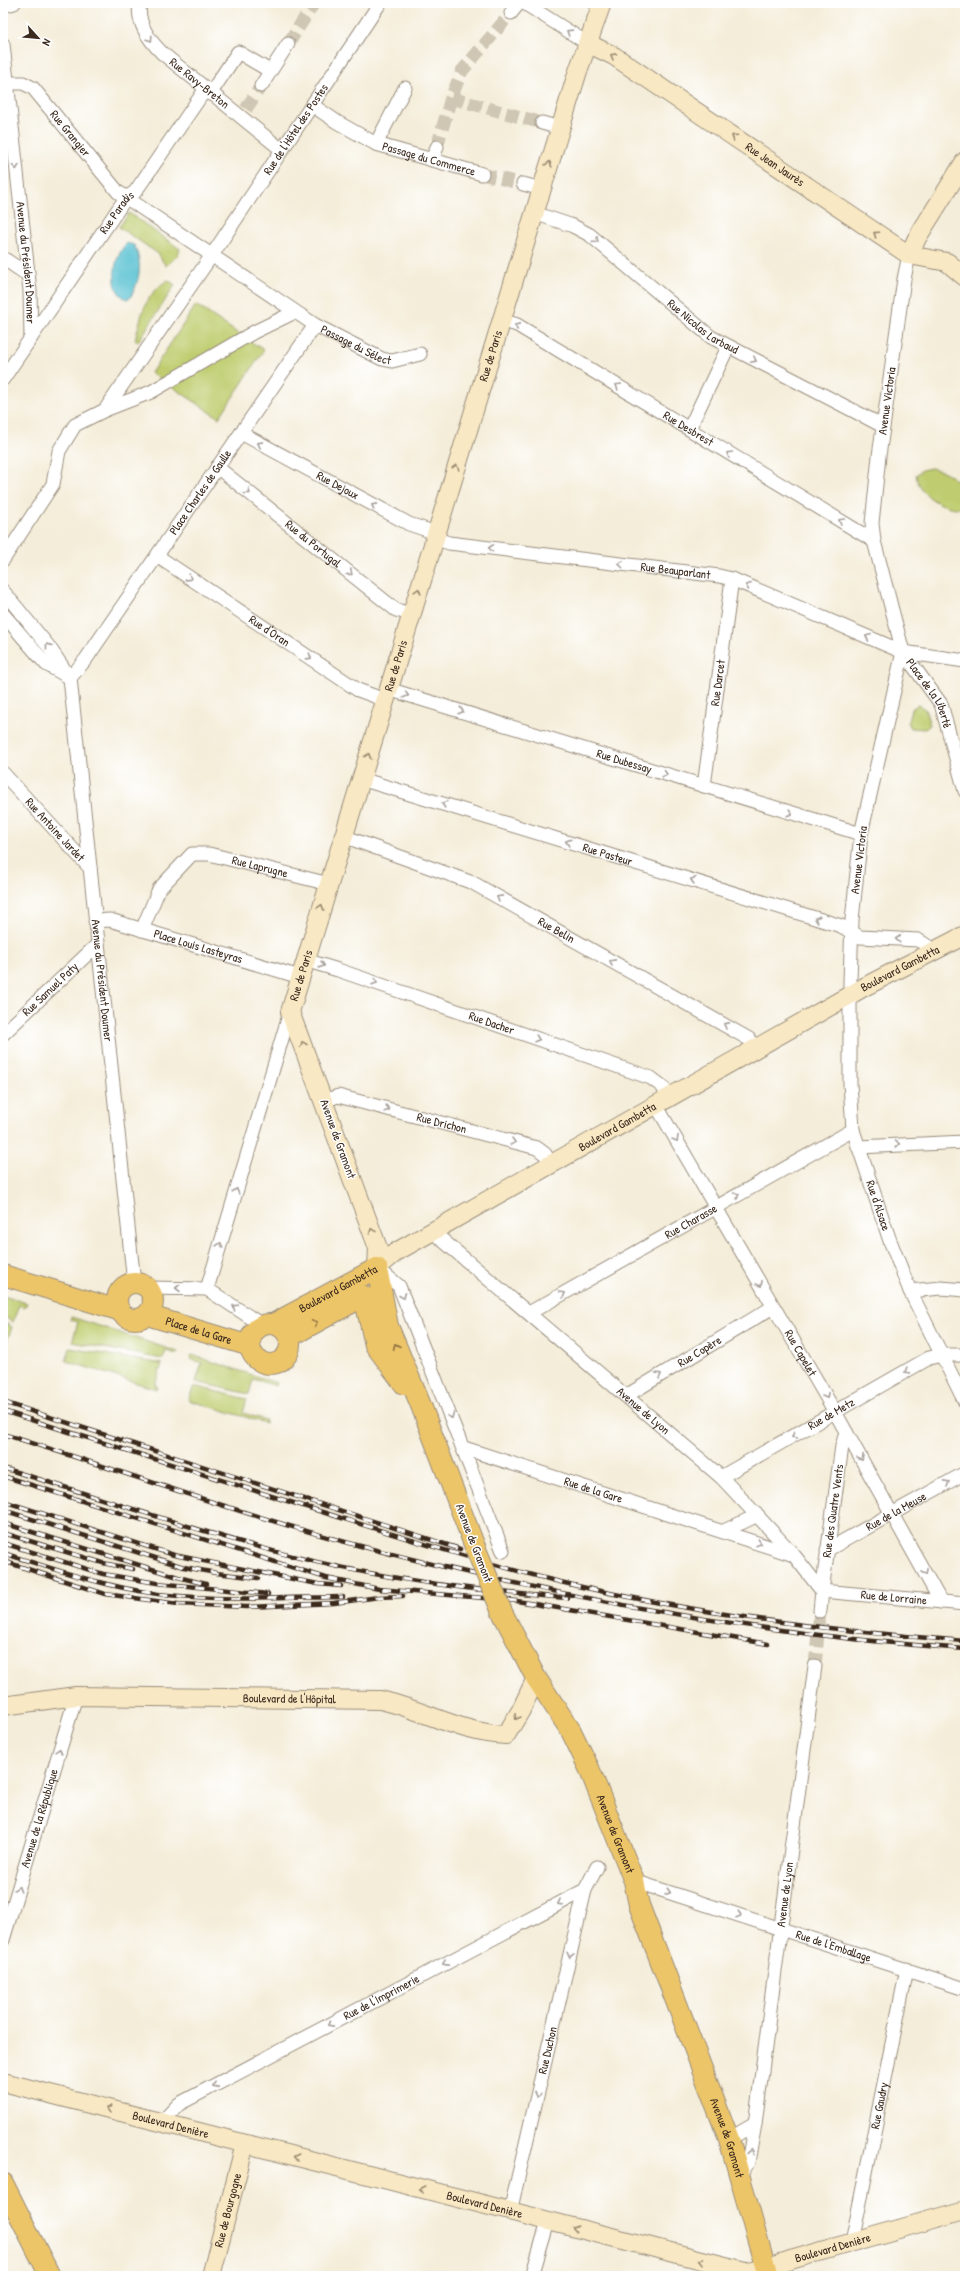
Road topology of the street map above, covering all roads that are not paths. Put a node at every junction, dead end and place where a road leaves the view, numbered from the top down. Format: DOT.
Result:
graph roads {
  1 [pos="14,3"];
  2 [pos="140,3"];
  3 [pos="380,3"];
  4 [pos="519,3"];
  5 [pos="524,3"];
  6 [pos="602,3"];
  7 [pos="3,6"];
  8 [pos="511,13"];
  9 [pos="587,43"];
  10 [pos="288,44"];
  11 [pos="3,46"];
  12 [pos="270,71"];
  13 [pos="7,83"];
  14 [pos="261,86"];
  15 [pos="405,88"];
  16 [pos="207,92"];
  17 [pos="312,105"];
  18 [pos="542,123"];
  19 [pos="560,128"];
  20 [pos="376,144"];
  21 [pos="437,147"];
  22 [pos="282,150"];
  23 [pos="432,160"];
  24 [pos="965,161"];
  25 [pos="482,174"];
  26 [pos="523,184"];
  27 [pos="542,189"];
  28 [pos="126,198"];
  29 [pos="534,213"];
  30 [pos="212,255"];
  31 [pos="909,255"];
  32 [pos="3,258"];
  33 [pos="28,275"];
  34 [pos="965,277"];
  35 [pos="295,312"];
  36 [pos="501,320"];
  37 [pos="315,325"];
  38 [pos="31,338"];
  39 [pos="728,347"];
  40 [pos="420,354"];
  41 [pos="3,379"];
  42 [pos="105,410"];
  43 [pos="883,426"];
  44 [pos="689,429"];
  45 [pos="241,433"];
  46 [pos="217,468"];
  47 [pos="435,536"];
  48 [pos="874,541"];
  49 [pos="156,556"];
  50 [pos="3,560"];
  51 [pos="732,579"];
  52 [pos="3,591"];
  53 [pos="3,614"];
  54 [pos="411,614"];
  55 [pos="904,652"];
  56 [pos="965,661"];
  57 [pos="70,678"];
  58 [pos="386,695"];
  59 [pos="886,727"];
  60 [pos="3,773"];
  61 [pos="361,778"];
  62 [pos="704,786"];
  63 [pos="965,791"];
  64 [pos="860,834"];
  65 [pos="343,836"];
  66 [pos="90,868"];
  67 [pos="329,884"];
  68 [pos="95,921"];
  69 [pos="142,930"];
  70 [pos="853,933"];
  71 [pos="965,935"];
  72 [pos="98,944"];
  73 [pos="934,950"];
  74 [pos="305,960"];
  75 [pos="300,977"];
  76 [pos="850,995"];
  77 [pos="290,1012"];
  78 [pos="3,1034"];
  79 [pos="756,1048"];
  80 [pos="324,1100"];
  81 [pos="662,1102"];
  82 [pos="853,1130"];
  83 [pos="965,1142"];
  84 [pos="858,1147"];
  85 [pos="552,1165"];
  86 [pos="716,1207"];
  87 [pos="433,1232"];
  88 [pos="377,1268"];
  89 [pos="3,1275"];
  90 [pos="207,1288"];
  91 [pos="965,1290"];
  92 [pos="910,1291"];
  93 [pos="364,1296"];
  94 [pos="136,1299"];
  95 [pos="773,1307"];
  96 [pos="529,1313"];
  97 [pos="259,1333"];
  98 [pos="289,1337"];
  99 [pos="942,1355"];
  100 [pos="965,1355"];
  101 [pos="626,1396"];
  102 [pos="965,1402"];
  103 [pos="422,1408"];
  104 [pos="835,1412"];
  105 [pos="846,1432"];
  106 [pos="464,1448"];
  107 [pos="965,1473"];
  108 [pos="721,1477"];
  109 [pos="892,1514"];
  110 [pos="758,1515"];
  111 [pos="724,1531"];
  112 [pos="827,1550"];
  113 [pos="503,1551"];
  114 [pos="793,1554"];
  115 [pos="822,1591"];
  116 [pos="941,1602"];
  117 [pos="965,1604"];
  118 [pos="820,1611"];
  119 [pos="815,1666"];
  120 [pos="536,1678"];
  121 [pos="76,1696"];
  122 [pos="3,1706"];
  123 [pos="597,1868"];
  124 [pos="634,1881"];
  125 [pos="585,1890"];
  126 [pos="781,1929"];
  127 [pos="3,1940"];
  128 [pos="907,1969"];
  129 [pos="965,1989"];
  130 [pos="3,2082"];
  131 [pos="161,2123"];
  132 [pos="755,2124"];
  133 [pos="729,2138"];
  134 [pos="245,2144"];
  135 [pos="740,2178"];
  136 [pos="3,2183"];
  137 [pos="965,2210"];
  138 [pos="510,2212"];
  139 [pos="548,2222"];
  140 [pos="852,2242"];
  141 [pos="767,2272"];
  142 [pos="50,2276"];
  143 [pos="211,2276"];
  144 [pos="532,2276"];
  1 -- 7 [label="street"];
  2 -- 16 [label="street, Rue Ravy-Breton, one-way"];
  3 -- 17 [label="street, Rue de l'Hôtel des Postes"];
  4 -- 8 [label="street"];
  9 -- 5 [label="street, one-way"];
  6 -- 9 [label="street, Rue de Paris"];
  9 -- 19 [label="street, Rue de Paris"];
  31 -- 9 [label="street, Rue Jean Jaurès, one-way"];
  10 -- 12 [label="street"];
  11 -- 13 [label="street, Avenue du Président Doumer"];
  12 -- 14 [label="street"];
  12 -- 16 [label="street, Rue Paradis"];
  13 -- 28 [label="street, Rue Grangier"];
  13 -- 33 [label="street, Avenue du Président Doumer, one-way"];
  15 -- 20 [label="street, Passage du Commerce"];
  16 -- 22 [label="street, Rue Ravy-Breton"];
  16 -- 28 [label="street, Rue Paradis"];
  17 -- 20 [label="street, Passage du Commerce"];
  17 -- 22 [label="street, Rue de l'Hôtel des Postes"];
  18 -- 19 [label="street"];
  27 -- 19 [label="street, Rue de Paris, one-way"];
  20 -- 23 [label="street, Passage du Commerce"];
  21 -- 23 [label="street"];
  22 -- 30 [label="street, Rue de l'Hôtel des Postes"];
  23 -- 25 [label="street, Passage du Commerce"];
  24 -- 31 [label="street, Avenue Victoria"];
  26 -- 27 [label="street"];
  27 -- 29 [label="street, Rue de Paris"];
  28 -- 30 [label="street"];
  28 -- 38 [label="street, Rue Paradis"];
  29 -- 36 [label="street, Rue de Paris"];
  29 -- 39 [label="street, Rue Nicolas Larbaud, one-way"];
  30 -- 35 [label="street"];
  30 -- 42 [label="street"];
  31 -- 34 [label="street, Rue Jean Jaurès"];
  31 -- 43 [label="street, Avenue Victoria"];
  32 -- 33 [label="street"];
  33 -- 38 [label="street, Avenue du Président Doumer"];
  35 -- 37 [label="street"];
  35 -- 42 [label="street"];
  44 -- 36 [label="street, Rue Desbrest, one-way"];
  47 -- 36 [label="street, Rue de Paris, one-way"];
  37 -- 40 [label="street, Passage du Sélect"];
  37 -- 45 [label="street, Place Charles de Gaulle"];
  38 -- 41 [label="street"];
  39 -- 43 [label="street, Rue Nicolas Larbaud, one-way"];
  39 -- 44 [label="street"];
  42 -- 50 [label="street"];
  43 -- 48 [label="street, Avenue Victoria"];
  48 -- 44 [label="street, Rue Desbrest, one-way"];
  45 -- 46 [label="street, Place Charles de Gaulle"];
  47 -- 45 [label="street, Rue Dejoux, one-way"];
  46 -- 49 [label="street, Place Charles de Gaulle"];
  46 -- 54 [label="street, Rue du Portugal, one-way"];
  51 -- 47 [label="street, Rue Beauparlant, one-way"];
  54 -- 47 [label="street, Rue de Paris, one-way"];
  48 -- 55 [label="street, Avenue Victoria"];
  49 -- 57 [label="street, Place Charles de Gaulle"];
  49 -- 58 [label="street, Rue d'Oran, one-way"];
  55 -- 51 [label="street, Rue Beauparlant, one-way"];
  51 -- 62 [label="street, Rue Darcet"];
  57 -- 52 [label="street, one-way"];
  53 -- 57 [label="street"];
  54 -- 58 [label="street, Rue de Paris"];
  55 -- 56 [label="street, Place de la Liberté"];
  55 -- 59 [label="street, Place de la Liberté"];
  55 -- 63 [label="street, Place de la Liberté"];
  57 -- 66 [label="street, Avenue du Président Doumer"];
  61 -- 58 [label="street, Rue de Paris, one-way"];
  58 -- 62 [label="street, Rue Dubessay, one-way"];
  59 -- 64 [label="street, Avenue Victoria"];
  60 -- 66 [label="street, Rue Antoine Jardet"];
  61 -- 65 [label="street, Rue de Paris"];
  70 -- 61 [label="street, Rue Pasteur, one-way"];
  62 -- 64 [label="street, Rue Dubessay, one-way"];
  64 -- 70 [label="street, Avenue Victoria"];
  65 -- 67 [label="street, Rue de Paris"];
  79 -- 65 [label="street, Rue Belin, one-way"];
  66 -- 68 [label="street, Avenue du Président Doumer"];
  67 -- 69 [label="street, Rue Laprugne"];
  74 -- 67 [label="street, Rue de Paris, one-way"];
  68 -- 69 [label="street, Place Louis Lasteyras"];
  68 -- 72 [label="street, Avenue du Président Doumer"];
  69 -- 75 [label="street, Place Louis Lasteyras"];
  73 -- 70 [label="street, Rue Pasteur, one-way"];
  70 -- 76 [label="street, Avenue Victoria"];
  71 -- 73 [label="street, Boulevard Gambetta"];
  72 -- 78 [label="street, Rue Samuel Paty"];
  72 -- 94 [label="street, Avenue du Président Doumer"];
  73 -- 76 [label="street, Boulevard Gambetta"];
  74 -- 75 [label="street, Rue de Paris"];
  74 -- 81 [label="street, Rue Dacher, one-way"];
  75 -- 77 [label="street, Rue de Paris"];
  76 -- 79 [label="street, Boulevard Gambetta"];
  76 -- 82 [label="street, Rue d'Alsace"];
  80 -- 77 [label="street, Avenue de Gramont, one-way"];
  90 -- 77 [label="street, Rue de Paris, one-way"];
  79 -- 81 [label="street, Boulevard Gambetta"];
  80 -- 85 [label="street, Rue Drichon, one-way"];
  88 -- 80 [label="street, Avenue de Gramont, one-way"];
  81 -- 85 [label="street, Boulevard Gambetta"];
  81 -- 86 [label="street, Rue Capelet, one-way"];
  82 -- 84 [label="street, Rue d'Alsace"];
  86 -- 82 [label="street, Rue Charasse, one-way"];
  84 -- 83 [label="street, one-way"];
  84 -- 92 [label="street, Rue d'Alsace"];
  85 -- 87 [label="street, Boulevard Gambetta"];
  86 -- 95 [label="street, Rue Capelet, one-way"];
  96 -- 86 [label="street, Rue Charasse, one-way"];
  87 -- 88 [label="street, Boulevard Gambetta"];
  87 -- 96 [label="street, Avenue de Lyon"];
  88 -- 93 [label="main road"];
  88 -- 97 [label="main road, Boulevard Gambetta"];
  103 -- 88 [label="main road, Avenue de Gramont, one-way"];
  88 -- 106 [label="street, Avenue de Gramont, one-way"];
  89 -- 94 [label="main road"];
  90 -- 94 [label="street, one-way"];
  97 -- 90 [label="street, one-way"];
  91 -- 92 [label="street"];
  92 -- 99 [label="street, Rue d'Alsace"];
  98 -- 93 [label="main road, Boulevard Gambetta, one-way"];
  93 -- 103 [label="main road, Avenue de Gramont"];
  94 -- 97 [label="main road, Place de la Gare"];
  101 -- 95 [label="street, Rue Copère, one-way"];
  95 -- 104 [label="street, Rue Capelet, one-way"];
  96 -- 101 [label="street, Avenue de Lyon"];
  97 -- 98 [label="main road"];
  97 -- 98 [label="main road"];
  99 -- 100 [label="street, Rue de Metz"];
  99 -- 102 [label="street, Rue d'Alsace"];
  99 -- 104 [label="street, Rue de Metz, one-way"];
  101 -- 108 [label="street, Avenue de Lyon"];
  103 -- 120 [label="main road, Avenue de Gramont, bridge"];
  104 -- 105 [label="street, Rue Capelet"];
  104 -- 108 [label="street, Rue de Metz, one-way"];
  105 -- 109 [label="street, Rue Capelet, one-way"];
  105 -- 112 [label="street, Rue des Quatre Vents"];
  106 -- 111 [label="street, Rue de la Gare"];
  106 -- 113 [label="street, Avenue de Gramont"];
  109 -- 107 [label="street, Rue de la Meuse, one-way"];
  108 -- 110 [label="street, Avenue de Lyon"];
  109 -- 112 [label="street, Rue de la Meuse"];
  109 -- 116 [label="street, Rue Capelet, one-way"];
  110 -- 111 [label="street"];
  110 -- 114 [label="street, Avenue de Lyon"];
  111 -- 114 [label="street, Rue de la Gare, one-way"];
  112 -- 115 [label="street, Rue des Quatre Vents"];
  114 -- 115 [label="street, Avenue de Lyon"];
  115 -- 116 [label="street, Rue de Lorraine"];
  115 -- 118 [label="street"];
  116 -- 117 [label="street, Rue de Lorraine"];
  119 -- 126 [label="street, Avenue de Lyon"];
  120 -- 121 [label="street, Boulevard de l'Hôpital, one-way"];
  120 -- 124 [label="main road, Avenue de Gramont"];
  121 -- 122 [label="street, Boulevard de l'Hôpital"];
  127 -- 121 [label="street, Avenue de la République, one-way"];
  123 -- 125 [label="street"];
  124 -- 126 [label="street, Rue de l'Emballage, one-way"];
  124 -- 133 [label="main road, Avenue de Gramont"];
  125 -- 131 [label="street, Rue de l'Imprimerie, one-way"];
  125 -- 138 [label="street, Rue Duchon, one-way"];
  126 -- 128 [label="street, Rue de l'Emballage"];
  126 -- 132 [label="street, Avenue de Lyon"];
  128 -- 129 [label="street, Rue de l'Emballage"];
  128 -- 140 [label="street, Rue Gaudry"];
  131 -- 130 [label="street, Boulevard Denière, one-way"];
  131 -- 134 [label="street, Boulevard Denière"];
  132 -- 133 [label="street"];
  135 -- 132 [label="street, Avenue de Lyon, one-way"];
  133 -- 135 [label="main road, Avenue de Gramont"];
  138 -- 134 [label="street, Boulevard Denière, one-way"];
  134 -- 143 [label="street, Rue de Bourgogne"];
  135 -- 141 [label="main road, Avenue de Gramont"];
  136 -- 142 [label="main road"];
  137 -- 140 [label="street, Boulevard Denière"];
  138 -- 139 [label="street, Boulevard Denière"];
  141 -- 139 [label="street, Boulevard Denière, one-way"];
  139 -- 144 [label="street"];
  140 -- 141 [label="street, Boulevard Denière"];
}
